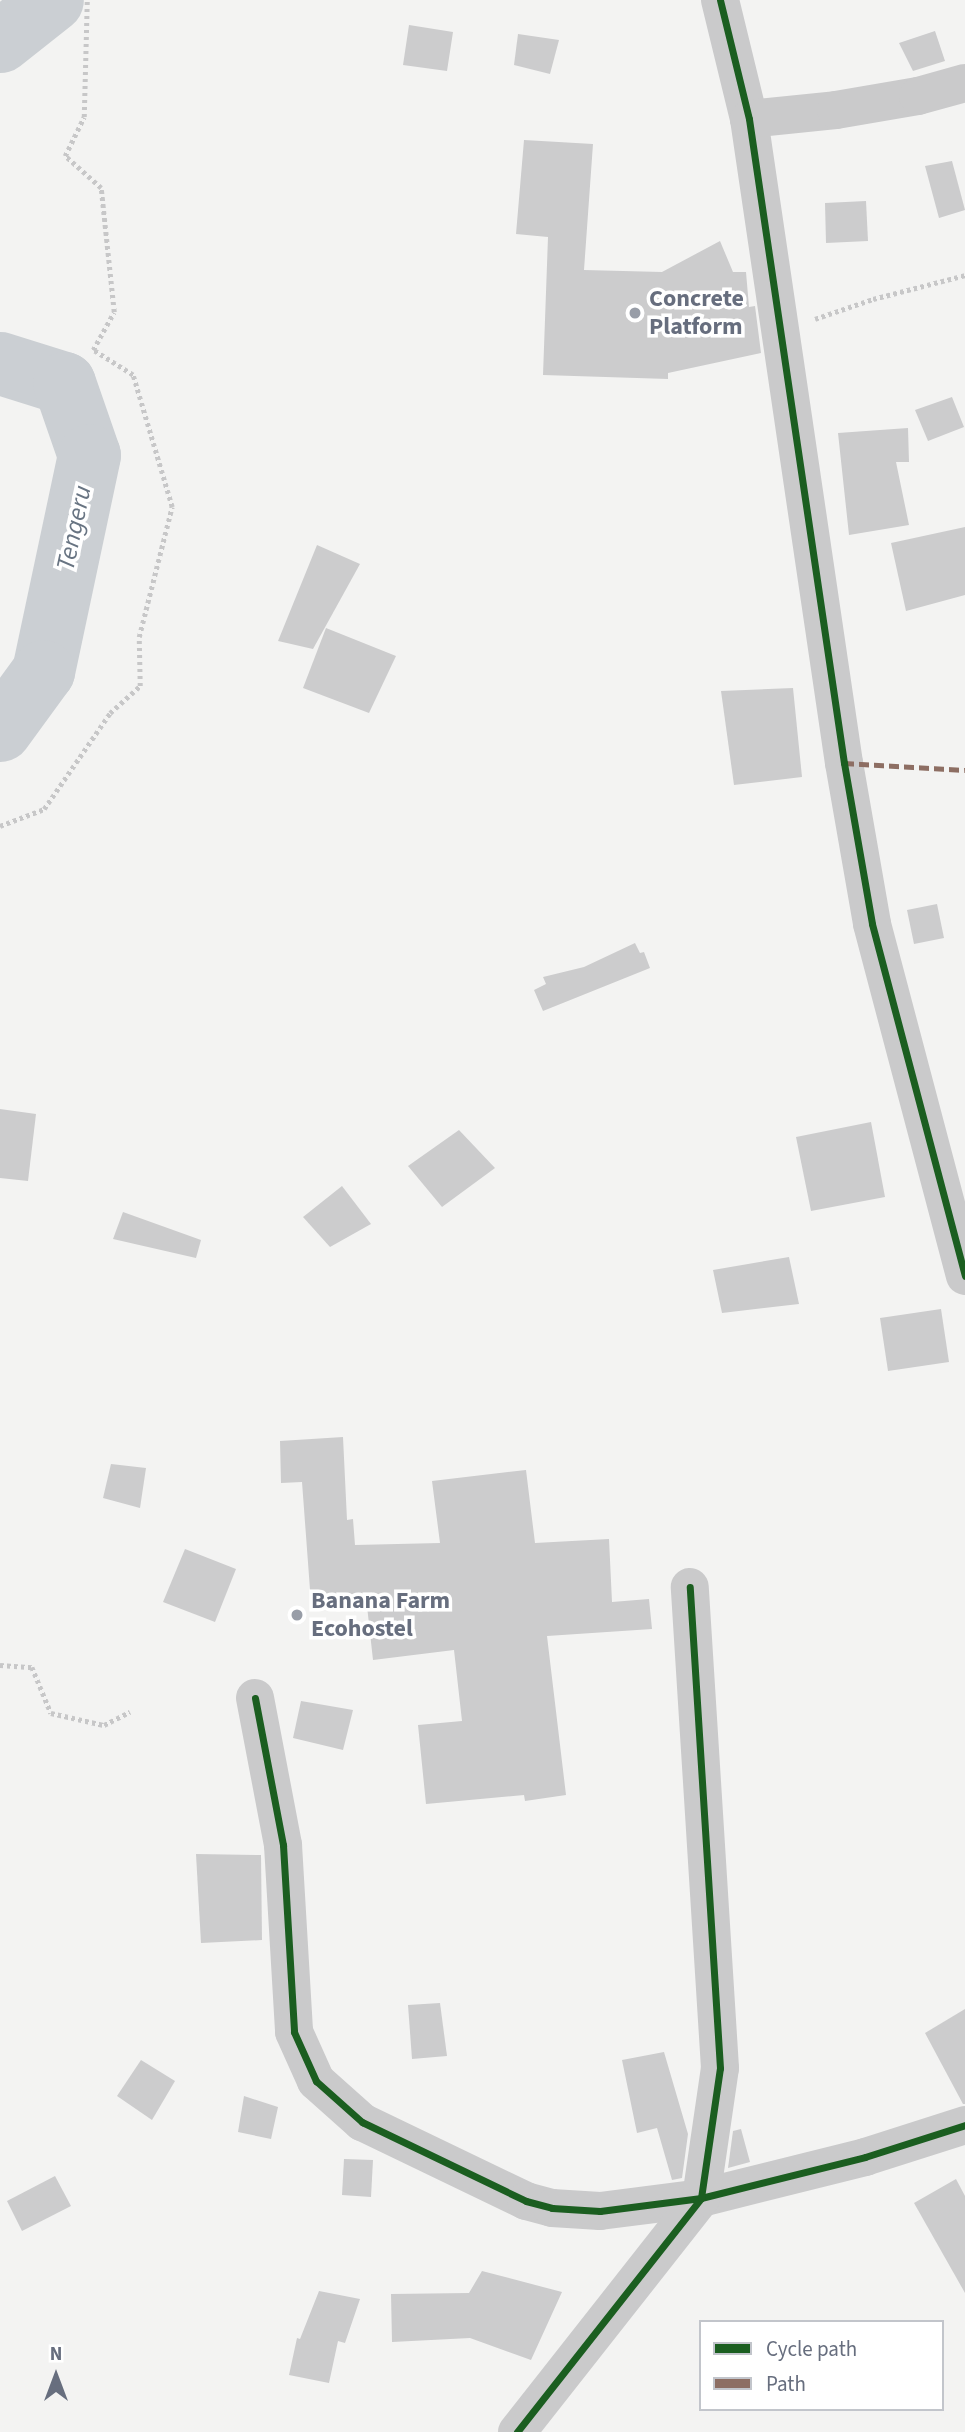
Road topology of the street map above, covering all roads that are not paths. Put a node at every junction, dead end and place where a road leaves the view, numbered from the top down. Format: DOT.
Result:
graph roads {
  1 [pos="720,0"];
  2 [pos="965,83"];
  3 [pos="749,119"];
  4 [pos="965,1276"];
  5 [pos="690,1587"];
  6 [pos="256,1699"];
  7 [pos="965,2125"];
  8 [pos="701,2199"];
  9 [pos="517,2432"];
  1 -- 3 [label="street"];
  2 -- 3 [label="street"];
  3 -- 4 [label="street"];
  5 -- 8 [label="street"];
  6 -- 8 [label="street"];
  7 -- 8 [label="street"];
  8 -- 9 [label="street"];
}
